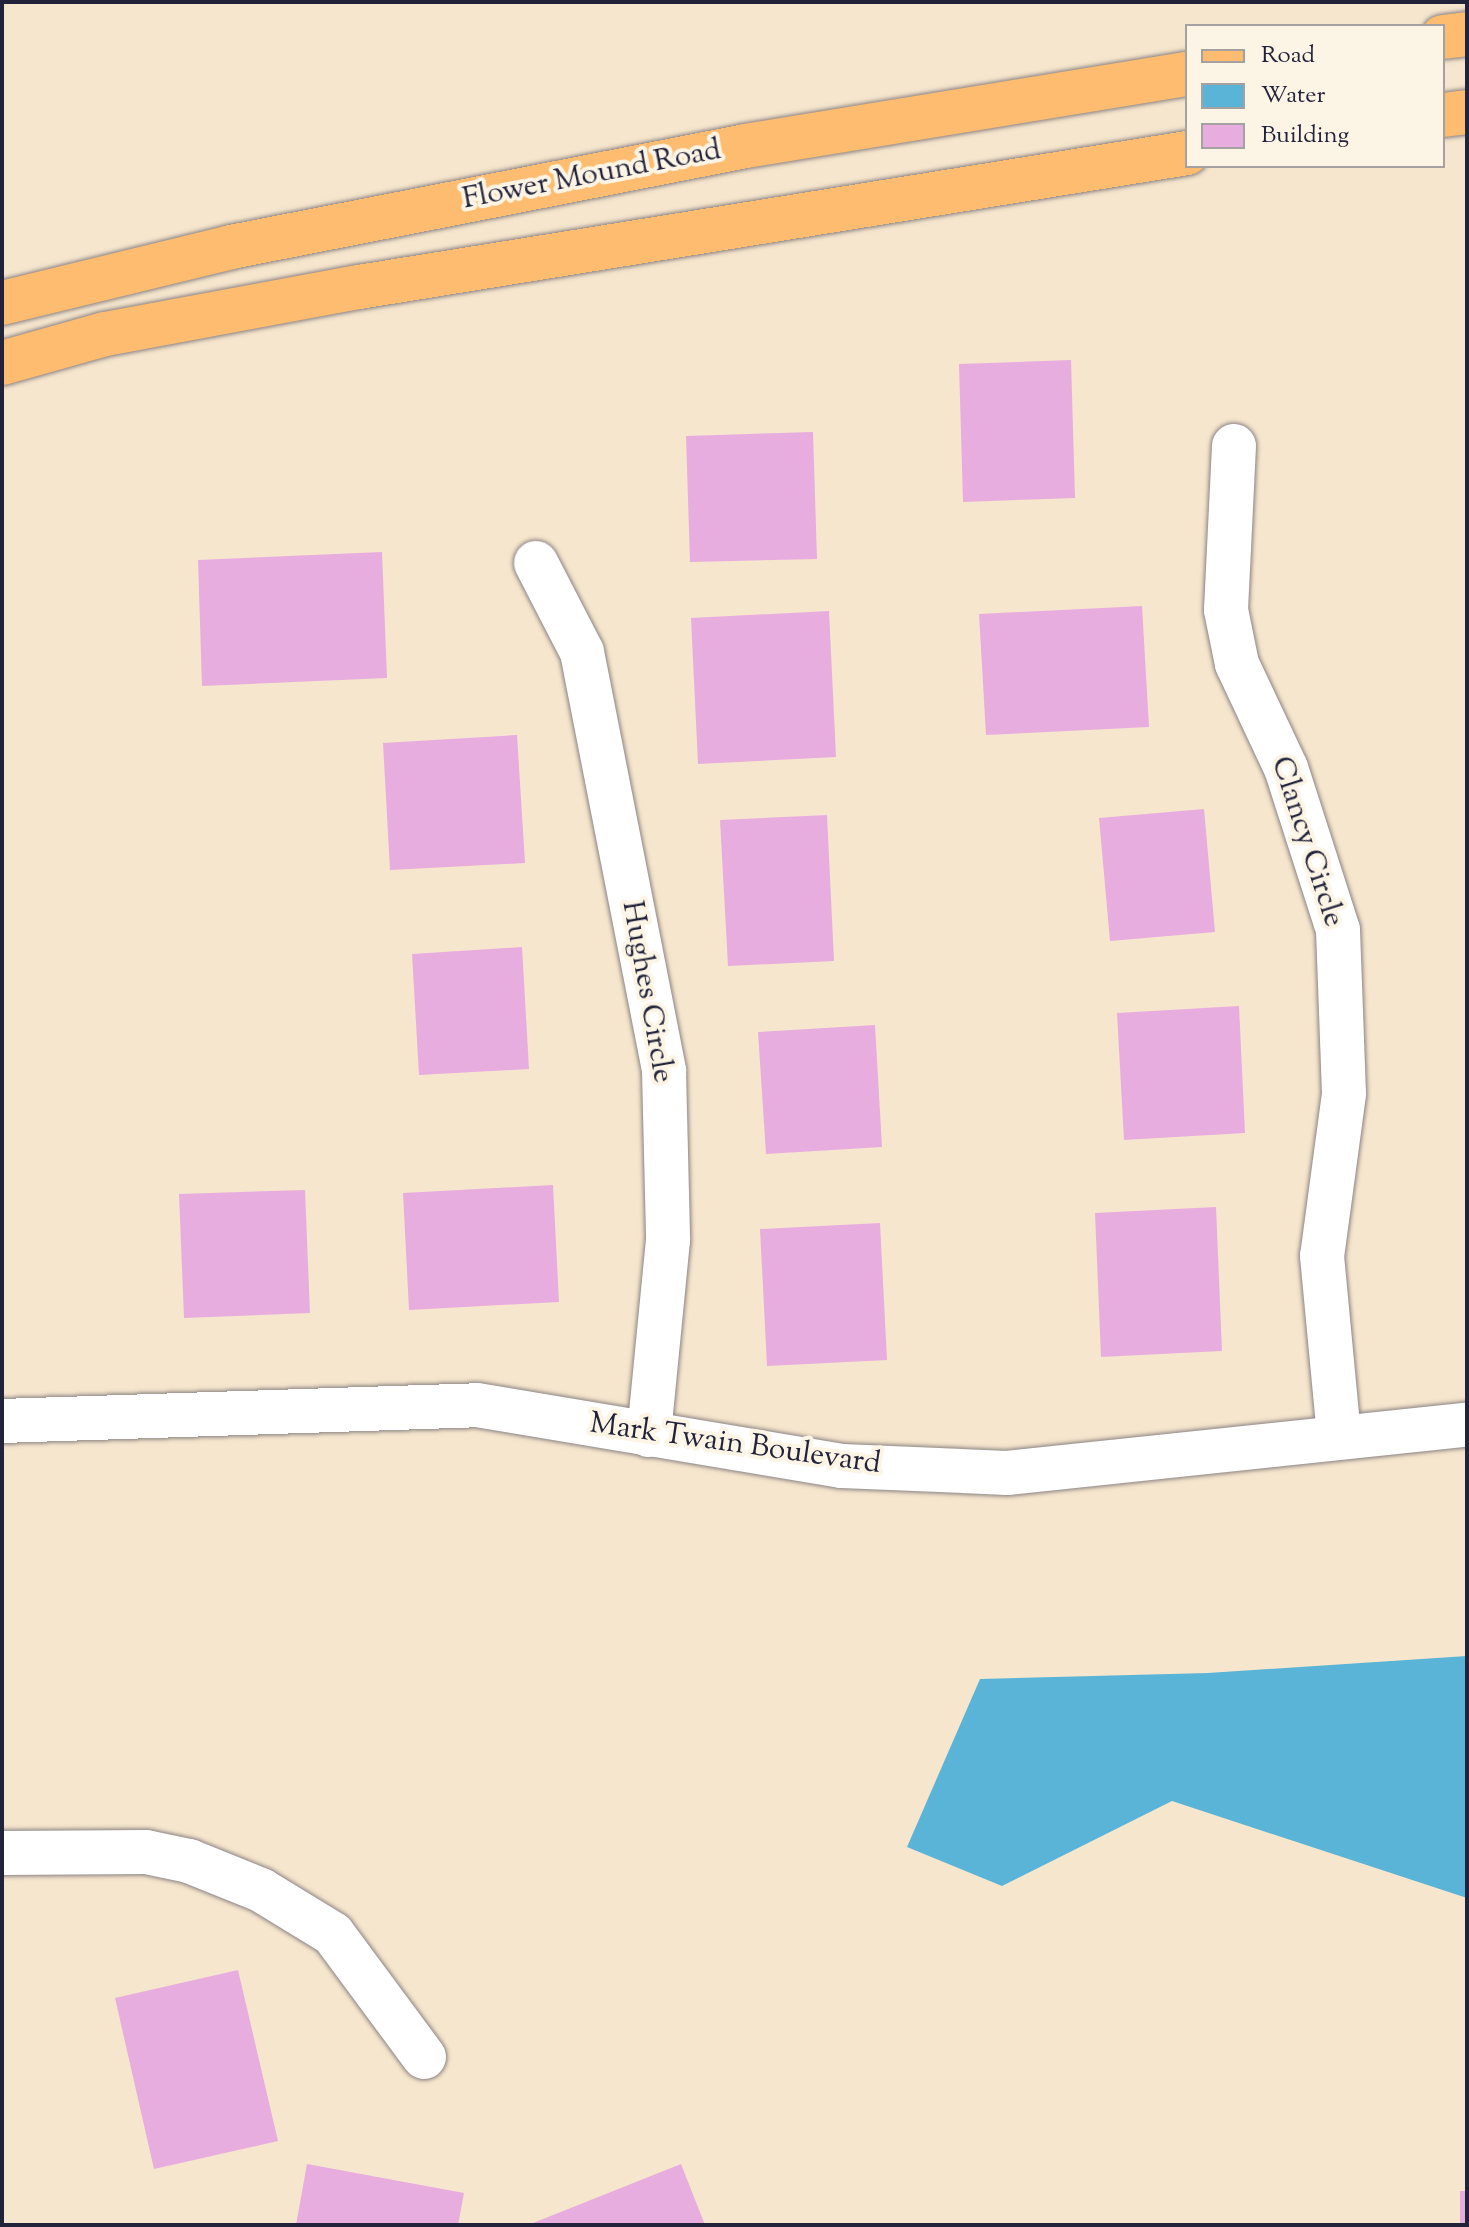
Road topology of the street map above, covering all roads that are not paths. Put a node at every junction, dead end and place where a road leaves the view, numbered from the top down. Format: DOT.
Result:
graph roads {
  1 [pos="1467,34"];
  2 [pos="1445,37"];
  3 [pos="1185,74"];
  4 [pos="1467,112"];
  5 [pos="1445,115"];
  6 [pos="1185,153"];
  7 [pos="2,303"];
  8 [pos="2,363"];
  9 [pos="1234,446"];
  10 [pos="536,563"];
  11 [pos="2,1421"];
  12 [pos="1467,1425"];
  13 [pos="649,1435"];
  14 [pos="1339,1437"];
  15 [pos="2,1853"];
  16 [pos="424,2057"];
  1 -- 2 [label="main road"];
  3 -- 7 [label="main road, Flower Mound Road"];
  4 -- 5 [label="main road"];
  6 -- 8 [label="main road"];
  9 -- 14 [label="street, Clancy Circle"];
  10 -- 13 [label="street, Hughes Circle"];
  11 -- 13 [label="street, Mark Twain Boulevard"];
  12 -- 14 [label="street, Mark Twain Boulevard"];
  13 -- 14 [label="street, Mark Twain Boulevard"];
  15 -- 16 [label="street"];
}
